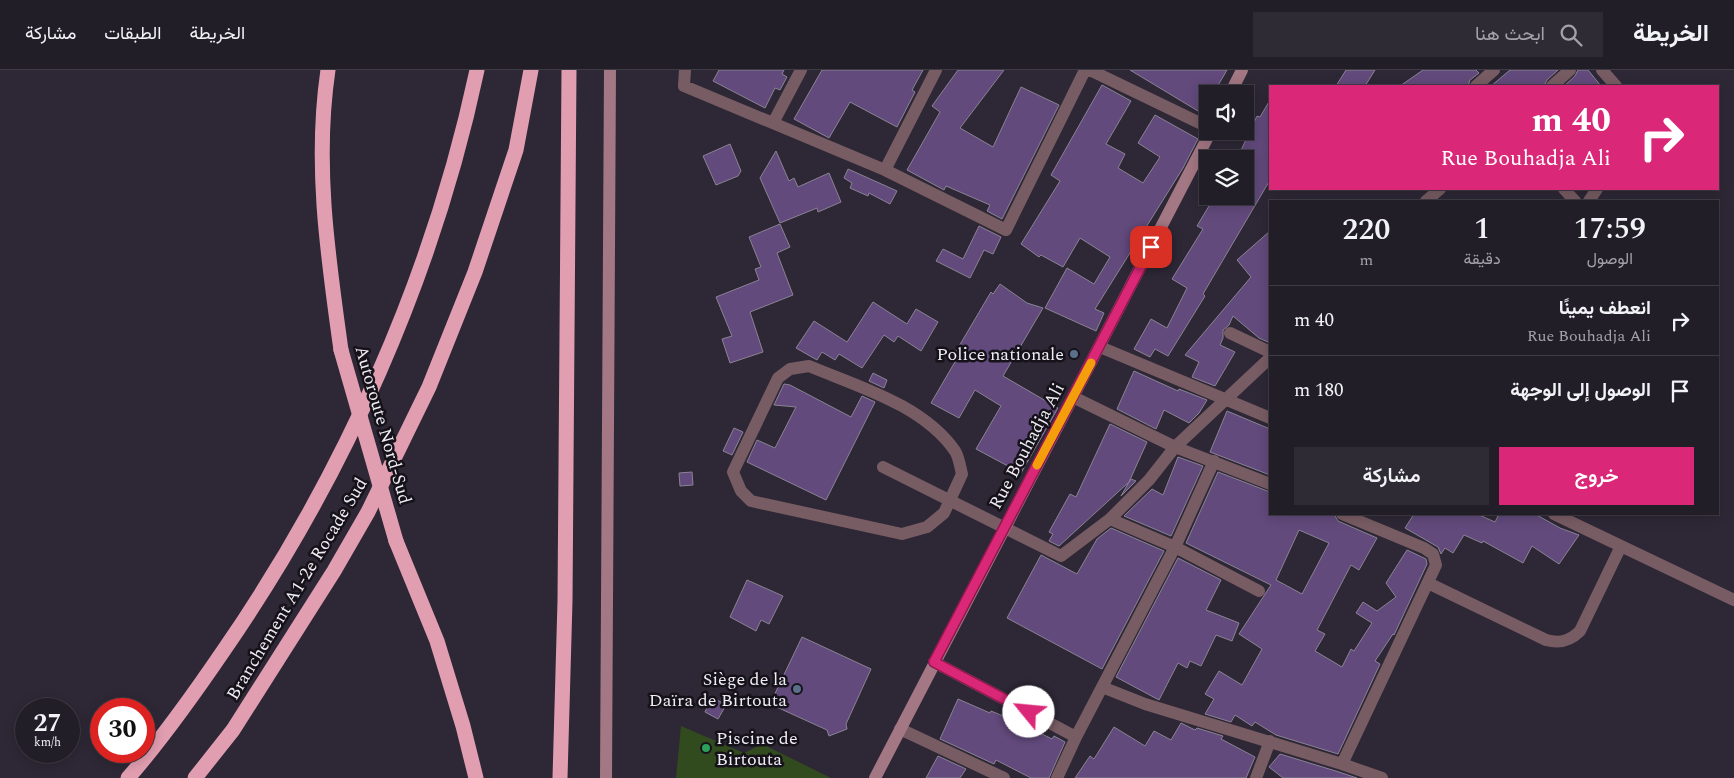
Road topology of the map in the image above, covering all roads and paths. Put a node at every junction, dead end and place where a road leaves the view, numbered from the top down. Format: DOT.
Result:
graph roads {
  1 [pos="328,70"];
  2 [pos="477,70"];
  3 [pos="531,70"];
  4 [pos="569,70"];
  5 [pos="610,70"];
  6 [pos="685,70"];
  7 [pos="801,70"];
  8 [pos="936,70"];
  9 [pos="1085,70"];
  10 [pos="1090,70"];
  11 [pos="1242,70"];
  12 [pos="1494,70"];
  13 [pos="1570,70"];
  14 [pos="1602,70"];
  15 [pos="1234,85"];
  16 [pos="1477,85"];
  17 [pos="1553,85"];
  18 [pos="1615,85"];
  19 [pos="773,123"];
  20 [pos="1199,123"];
  21 [pos="1206,140"];
  22 [pos="885,170"];
  23 [pos="1565,190"];
  24 [pos="1574,200"];
  25 [pos="1230,333"];
  26 [pos="1100,347"];
  27 [pos="1269,352"];
  28 [pos="1269,359"];
  29 [pos="1073,397"];
  30 [pos="1225,399"];
  31 [pos="1269,418"];
  32 [pos="1175,447"];
  33 [pos="1214,461"];
  34 [pos="883,467"];
  35 [pos="1269,484"];
  36 [pos="951,501"];
  37 [pos="1344,515"];
  38 [pos="1556,515"];
  39 [pos="1110,519"];
  40 [pos="1004,528"];
  41 [pos="1621,546"];
  42 [pos="1175,548"];
  43 [pos="1428,583"];
  44 [pos="1259,591"];
  45 [pos="1734,600"];
  46 [pos="934,662"];
  47 [pos="1102,687"];
  48 [pos="562,713"];
  49 [pos="900,728"];
  50 [pos="1076,737"];
  51 [pos="1270,741"];
  52 [pos="1342,764"];
  53 [pos="128,778"];
  54 [pos="195,778"];
  55 [pos="476,778"];
  56 [pos="560,778"];
  57 [pos="568,778"];
  58 [pos="606,778"];
  59 [pos="875,778"];
  60 [pos="1004,778"];
  61 [pos="1057,778"];
  62 [pos="1256,778"];
  63 [pos="1382,778"];
  1 -- 55 [label="highway, Autoroute Nord-Sud, bridge"];
  2 -- 53 [label="highway, Branchement A1-2e Rocade Sud"];
  3 -- 54 [label="highway, Branchement A1-2e Rocade Sud"];
  4 -- 48 [label="highway"];
  5 -- 58 [label="main road"];
  6 -- 19 [label="street"];
  7 -- 19 [label="street"];
  8 -- 22 [label="street"];
  9 -- 22 [label="street"];
  10 -- 20 [label="street"];
  11 -- 15 [label="main road"];
  12 -- 16 [label="street"];
  13 -- 17 [label="street"];
  14 -- 18 [label="street"];
  19 -- 22 [label="street"];
  21 -- 26 [label="main road, Rue Bouhadja Ali"];
  23 -- 24 [label="street"];
  25 -- 27 [label="street"];
  26 -- 29 [label="main road, Rue Bouhadja Ali"];
  26 -- 30 [label="street"];
  28 -- 30 [label="street"];
  29 -- 32 [label="street"];
  29 -- 40 [label="main road, Rue Bouhadja Ali"];
  30 -- 31 [label="street"];
  30 -- 32 [label="street"];
  32 -- 33 [label="street"];
  32 -- 39 [label="street"];
  33 -- 35 [label="street"];
  33 -- 42 [label="street"];
  34 -- 36 [label="street"];
  36 -- 36 [label="street"];
  36 -- 40 [label="street"];
  37 -- 43 [label="street"];
  38 -- 41 [label="street"];
  39 -- 40 [label="street"];
  39 -- 42 [label="street"];
  40 -- 46 [label="main road, Rue Bouhadja Ali"];
  41 -- 43 [label="street"];
  41 -- 45 [label="street"];
  42 -- 44 [label="street"];
  42 -- 47 [label="street"];
  43 -- 52 [label="street"];
  46 -- 49 [label="main road, Rue Bouhadja Ali"];
  46 -- 50 [label="street"];
  47 -- 50 [label="street"];
  47 -- 51 [label="street"];
  48 -- 56 [label="highway"];
  48 -- 57 [label="highway"];
  49 -- 59 [label="main road, Rue Bouhadja Ali"];
  49 -- 60 [label="street"];
  50 -- 61 [label="street"];
  51 -- 52 [label="street"];
  51 -- 62 [label="street"];
  52 -- 63 [label="street"];
}
